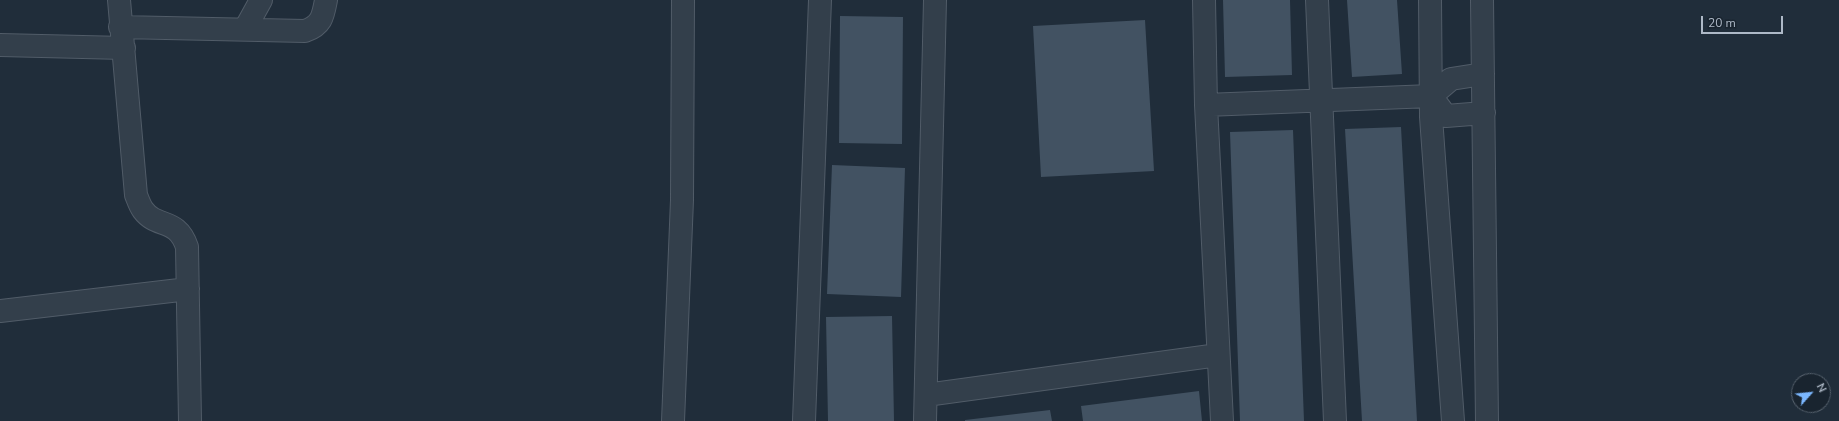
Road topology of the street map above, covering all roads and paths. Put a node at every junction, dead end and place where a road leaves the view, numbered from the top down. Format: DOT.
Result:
graph roads {
  1 [pos="119,0"];
  2 [pos="261,0"];
  3 [pos="326,0"];
  4 [pos="683,0"];
  5 [pos="820,0"];
  6 [pos="935,0"];
  7 [pos="1204,0"];
  8 [pos="1317,0"];
  9 [pos="1430,0"];
  10 [pos="1482,0"];
  11 [pos="245,29"];
  12 [pos="122,37"];
  13 [pos="0,45"];
  14 [pos="1484,74"];
  15 [pos="1431,96"];
  16 [pos="1321,100"];
  17 [pos="1206,105"];
  18 [pos="1484,113"];
  19 [pos="188,289"];
  20 [pos="0,311"];
  21 [pos="1218,356"];
  22 [pos="926,394"];
  23 [pos="190,421"];
  24 [pos="674,421"];
  25 [pos="804,421"];
  26 [pos="925,421"];
  27 [pos="1222,421"];
  28 [pos="1335,421"];
  29 [pos="1453,421"];
  30 [pos="1488,421"];
  1 -- 12 [label="street"];
  2 -- 11 [label="street"];
  3 -- 11 [label="street"];
  4 -- 24 [label="street"];
  5 -- 25 [label="street"];
  6 -- 22 [label="street"];
  7 -- 17 [label="street"];
  8 -- 16 [label="street"];
  9 -- 15 [label="street"];
  10 -- 14 [label="street"];
  11 -- 12 [label="street"];
  12 -- 13 [label="street"];
  12 -- 19 [label="street"];
  14 -- 15 [label="street"];
  14 -- 18 [label="street"];
  15 -- 16 [label="street"];
  15 -- 18 [label="street"];
  15 -- 29 [label="street"];
  16 -- 17 [label="street"];
  16 -- 28 [label="street"];
  17 -- 21 [label="street"];
  18 -- 30 [label="street"];
  19 -- 20 [label="street"];
  19 -- 23 [label="street"];
  21 -- 22 [label="street"];
  21 -- 27 [label="street"];
  22 -- 26 [label="street"];
}
